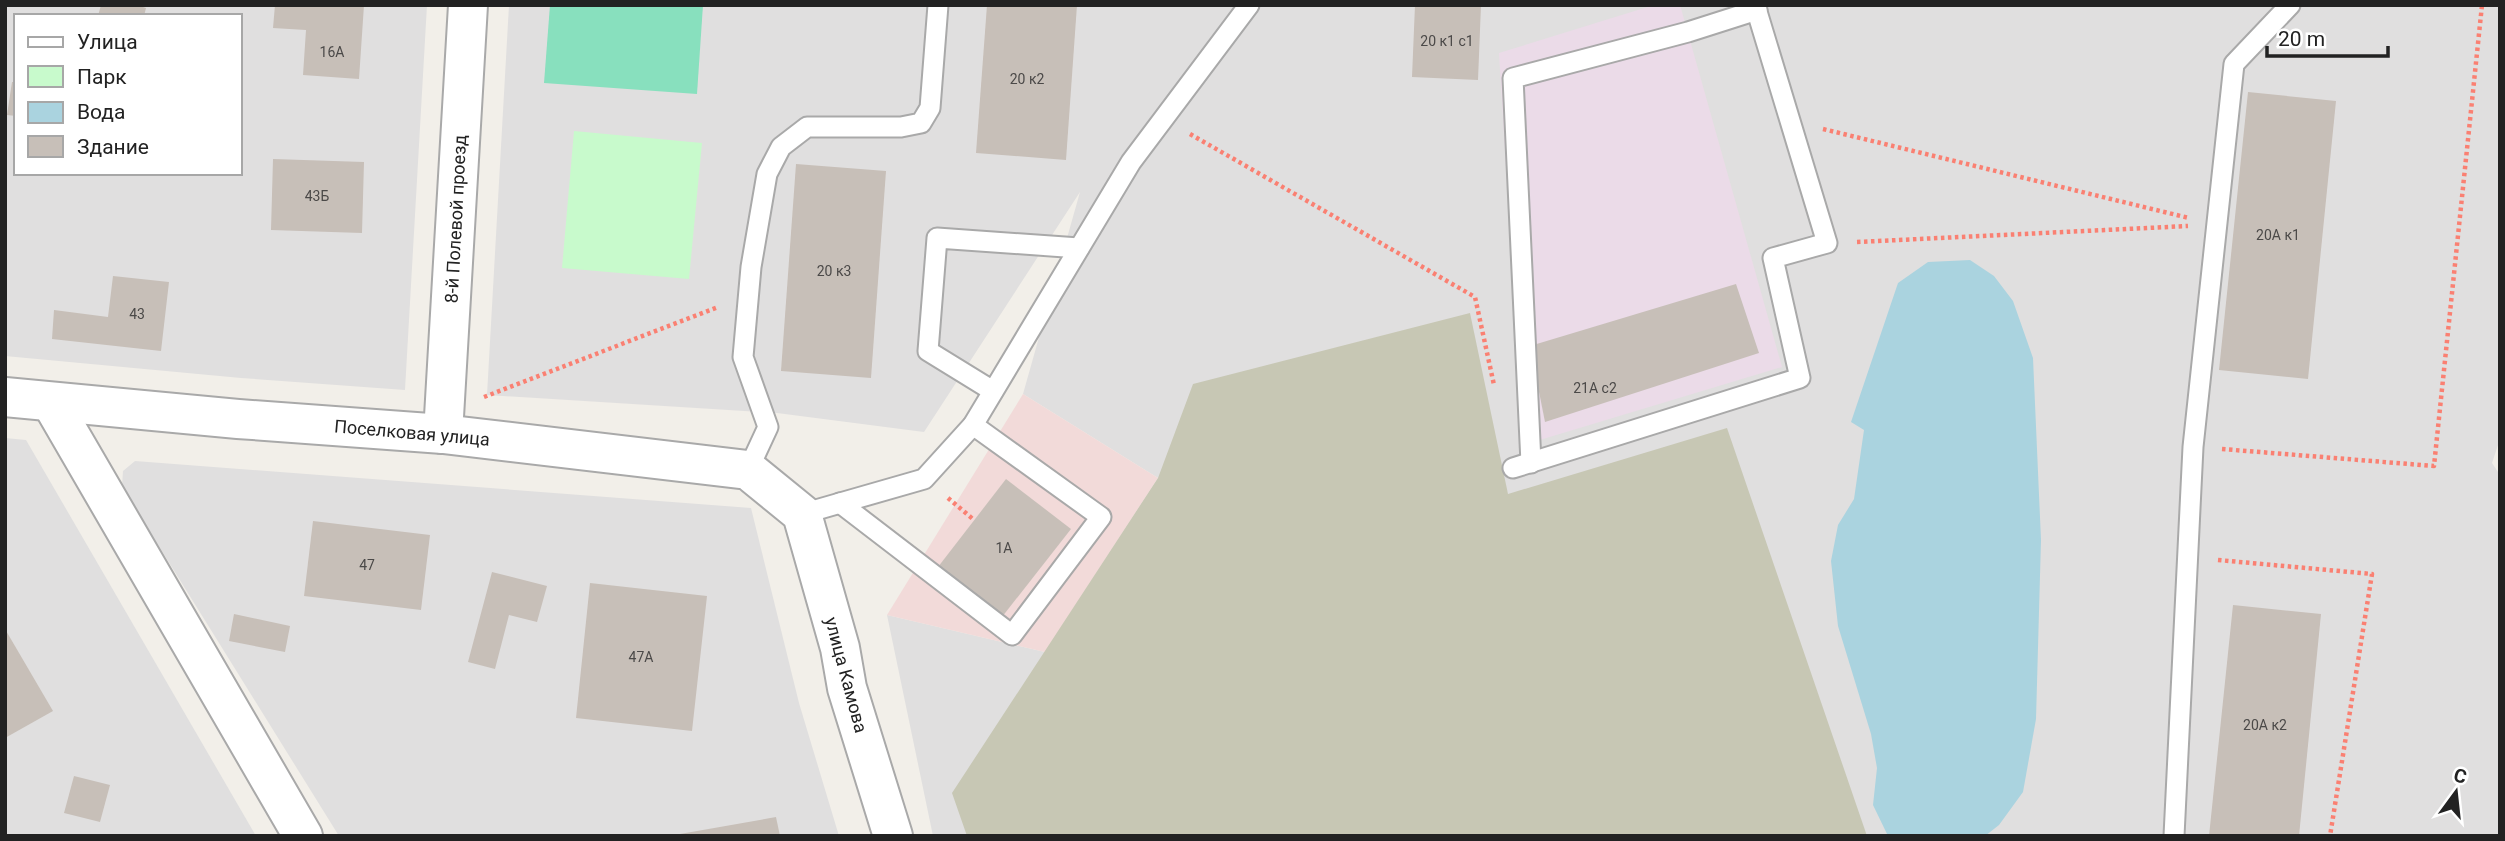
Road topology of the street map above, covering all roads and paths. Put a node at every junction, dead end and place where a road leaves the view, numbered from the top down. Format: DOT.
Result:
graph roads {
  1 [pos="468,5"];
  2 [pos="938,5"];
  3 [pos="1249,5"];
  4 [pos="2290,5"];
  5 [pos="2482,5"];
  6 [pos="1756,8"];
  7 [pos="1162,118"];
  8 [pos="1790,121"];
  9 [pos="2217,225"];
  10 [pos="1827,243"];
  11 [pos="1079,248"];
  12 [pos="749,295"];
  13 [pos="1495,389"];
  14 [pos="993,391"];
  15 [pos="5,397"];
  16 [pos="51,402"];
  17 [pos="444,423"];
  18 [pos="972,425"];
  19 [pos="2193,446"];
  20 [pos="748,470"];
  21 [pos="840,503"];
  22 [pos="802,514"];
  23 [pos="2188,557"];
  24 [pos="303,836"];
  25 [pos="894,836"];
  26 [pos="2174,836"];
  27 [pos="2330,836"];
  1 -- 17 [label="street, 8-й Полевой проезд"];
  2 -- 12 [label="lane"];
  3 -- 7 [label="lane"];
  4 -- 9 [label="lane"];
  5 -- 19 [label="path"];
  6 -- 8 [label="lane"];
  6 -- 10 [label="lane"];
  7 -- 11 [label="lane"];
  7 -- 13 [label="path"];
  8 -- 9 [label="path"];
  8 -- 10 [label="lane"];
  9 -- 10 [label="path"];
  9 -- 19 [label="lane"];
  11 -- 14 [label="lane"];
  11 -- 14 [label="lane"];
  12 -- 17 [label="path"];
  12 -- 20 [label="lane"];
  14 -- 18 [label="lane"];
  15 -- 16 [label="street, Поселковая улица"];
  16 -- 17 [label="street, Поселковая улица"];
  16 -- 24 [label="street"];
  17 -- 20 [label="street, Поселковая улица"];
  18 -- 21 [label="lane"];
  18 -- 21 [label="lane"];
  19 -- 23 [label="lane"];
  20 -- 22 [label="street"];
  21 -- 22 [label="lane"];
  22 -- 25 [label="street, улица Камова"];
  23 -- 26 [label="lane"];
  23 -- 27 [label="path"];
}
